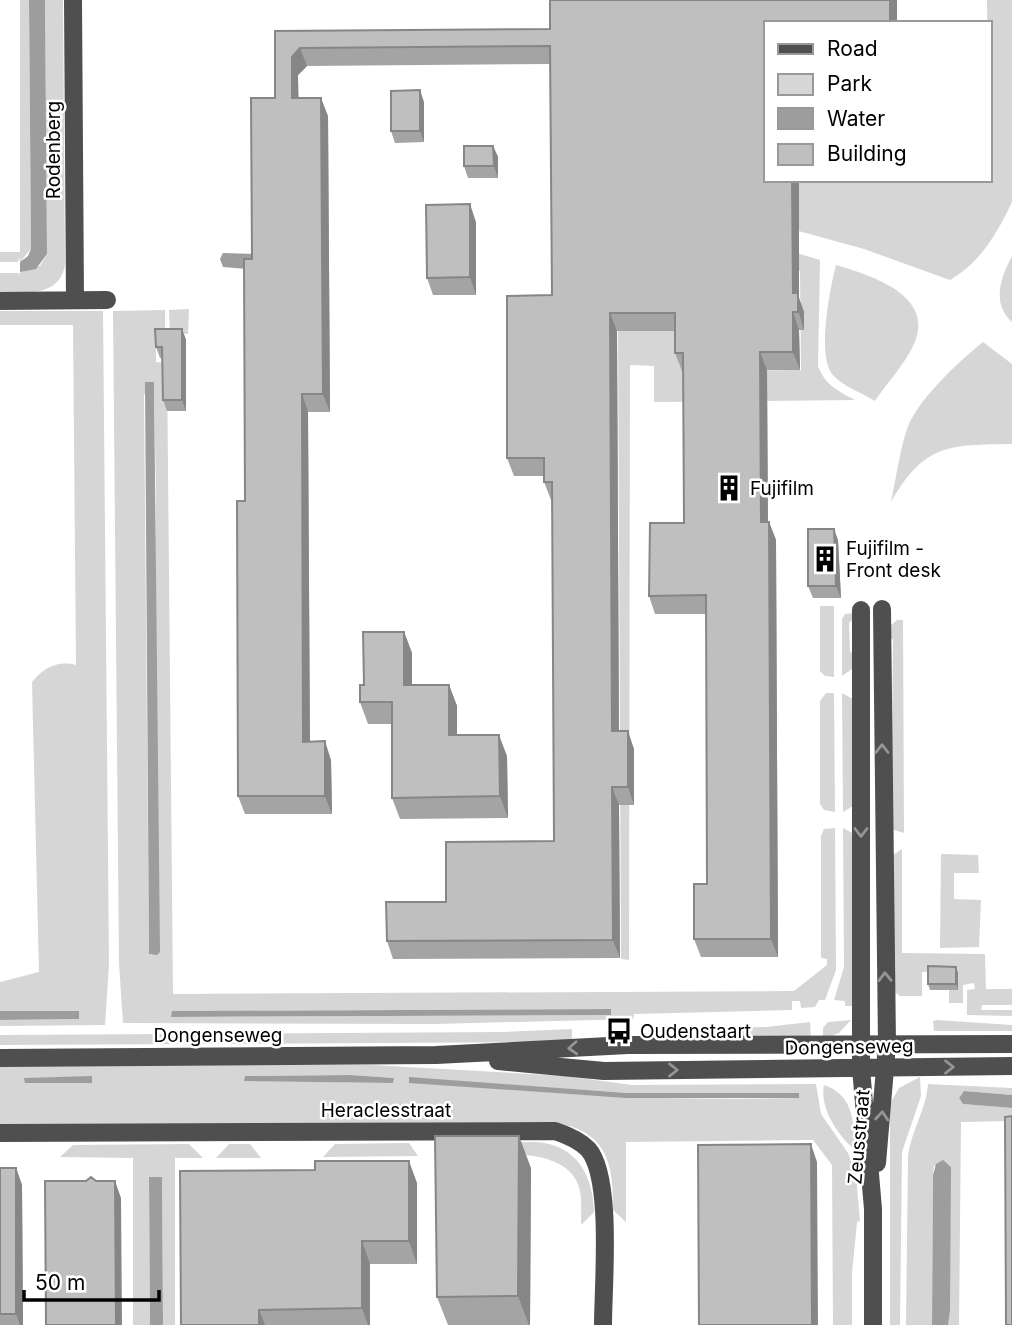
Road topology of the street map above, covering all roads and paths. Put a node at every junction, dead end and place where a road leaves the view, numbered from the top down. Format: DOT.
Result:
graph roads {
  1 [pos="73,0"];
  2 [pos="75,300"];
  3 [pos="107,300"];
  4 [pos="0,301"];
  5 [pos="882,609"];
  6 [pos="861,610"];
  7 [pos="862,1044"];
  8 [pos="1012,1044"];
  9 [pos="887,1045"];
  10 [pos="436,1055"];
  11 [pos="0,1058"];
  12 [pos="1012,1066"];
  13 [pos="861,1068"];
  14 [pos="886,1068"];
  15 [pos="0,1133"];
  16 [pos="873,1209"];
  17 [pos="603,1325"];
  18 [pos="873,1325"];
  1 -- 2 [label="street, Rodenberg"];
  2 -- 3 [label="street"];
  2 -- 4 [label="street"];
  9 -- 5 [label="street, one-way"];
  6 -- 7 [label="street, one-way"];
  7 -- 9 [label="street, Dongenseweg"];
  7 -- 10 [label="street, Dongenseweg, one-way"];
  7 -- 13 [label="street, Zeusstraat"];
  8 -- 9 [label="street, Dongenseweg"];
  9 -- 14 [label="street, Zeusstraat"];
  10 -- 11 [label="street, Dongenseweg"];
  10 -- 13 [label="street, Dongenseweg, one-way"];
  14 -- 12 [label="street, Dongenseweg, one-way"];
  13 -- 14 [label="street, Dongenseweg"];
  13 -- 16 [label="street, Zeusstraat"];
  16 -- 14 [label="street, Zeusstraat, one-way"];
  15 -- 17 [label="street, Heraclesstraat"];
  16 -- 18 [label="street, Zeusstraat"];
}
